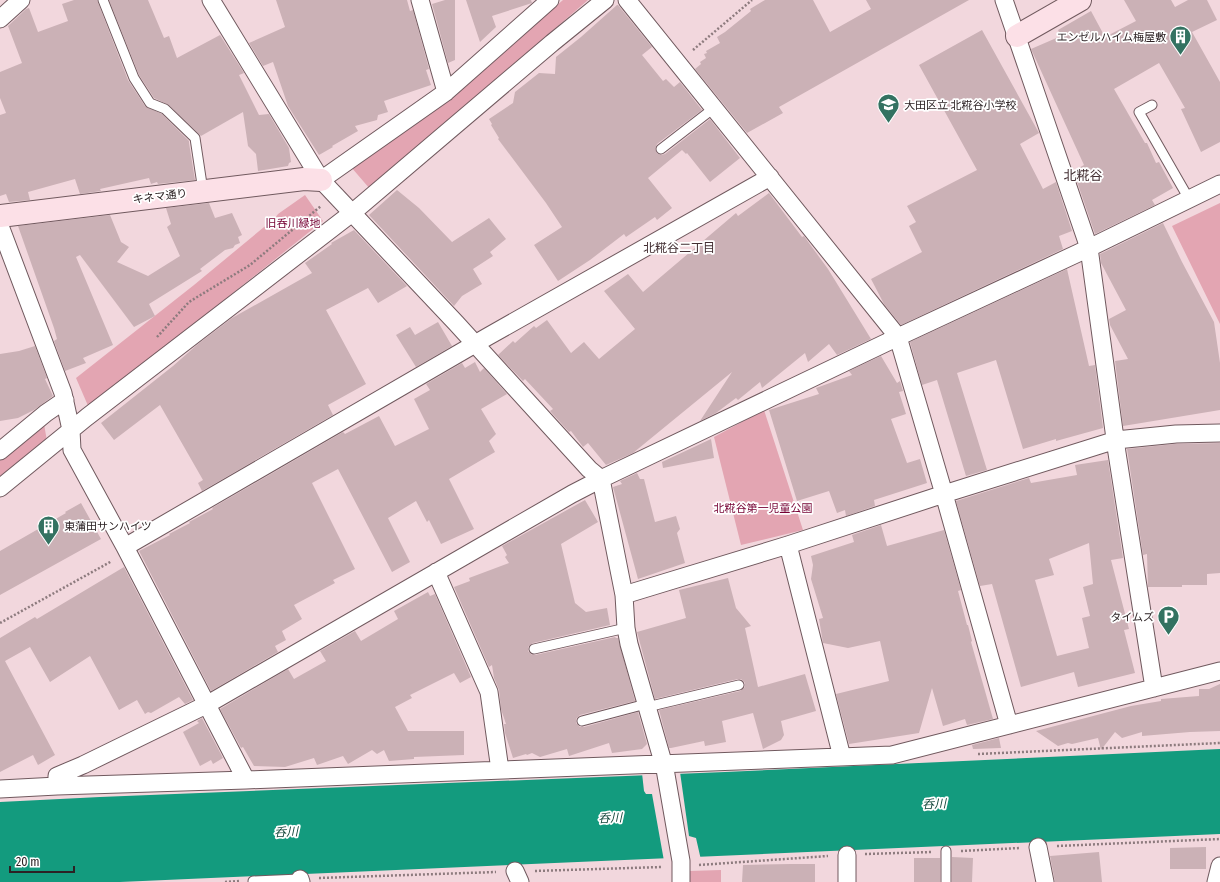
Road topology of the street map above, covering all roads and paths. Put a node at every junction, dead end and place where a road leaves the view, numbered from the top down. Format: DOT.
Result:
graph roads {
  1 [pos="21,0"];
  2 [pos="103,0"];
  3 [pos="211,0"];
  4 [pos="420,0"];
  5 [pos="550,0"];
  6 [pos="605,0"];
  7 [pos="627,0"];
  8 [pos="752,0"];
  9 [pos="1004,0"];
  10 [pos="1080,0"];
  11 [pos="0,19"];
  12 [pos="1017,36"];
  13 [pos="678,63"];
  14 [pos="446,92"];
  15 [pos="1152,105"];
  16 [pos="714,108"];
  17 [pos="661,149"];
  18 [pos="773,173"];
  19 [pos="321,180"];
  20 [pos="1220,184"];
  21 [pos="203,190"];
  22 [pos="1189,199"];
  23 [pos="321,205"];
  24 [pos="352,213"];
  25 [pos="0,216"];
  26 [pos="0,226"];
  27 [pos="1089,248"];
  28 [pos="898,336"];
  29 [pos="154,340"];
  30 [pos="475,344"];
  31 [pos="65,400"];
  32 [pos="71,430"];
  33 [pos="1220,433"];
  34 [pos="1116,440"];
  35 [pos="0,451"];
  36 [pos="601,479"];
  37 [pos="0,488"];
  38 [pos="944,494"];
  39 [pos="788,545"];
  40 [pos="127,549"];
  41 [pos="436,572"];
  42 [pos="624,595"];
  43 [pos="0,623"];
  44 [pos="626,628"];
  45 [pos="534,649"];
  46 [pos="1220,671"];
  47 [pos="739,685"];
  48 [pos="1154,688"];
  49 [pos="208,704"];
  50 [pos="646,706"];
  51 [pos="582,721"];
  52 [pos="1009,725"];
  53 [pos="1220,743"];
  54 [pos="972,755"];
  55 [pos="842,756"];
  56 [pos="664,766"];
  57 [pos="500,770"];
  58 [pos="246,780"];
  59 [pos="57,786"];
  60 [pos="0,789"];
  61 [pos="1220,839"];
  62 [pos="1038,847"];
  63 [pos="946,851"];
  64 [pos="847,855"];
  65 [pos="1220,866"];
  66 [pos="681,870"];
  67 [pos="517,877"];
  68 [pos="253,881"];
  69 [pos="301,881"];
  70 [pos="847,882"];
  71 [pos="946,882"];
  72 [pos="1045,882"];
  73 [pos="1216,882"];
  1 -- 11 [label="street"];
  2 -- 21 [label="lane"];
  3 -- 19 [label="street"];
  4 -- 14 [label="street"];
  5 -- 14 [label="street"];
  6 -- 24 [label="street"];
  7 -- 13 [label="street"];
  8 -- 13 [label="path"];
  9 -- 12 [label="street"];
  10 -- 12 [label="street"];
  12 -- 27 [label="street"];
  13 -- 16 [label="street"];
  14 -- 19 [label="street"];
  15 -- 22 [label="lane"];
  16 -- 17 [label="lane"];
  16 -- 18 [label="street"];
  18 -- 28 [label="street"];
  18 -- 30 [label="street"];
  19 -- 21 [label="street, キネマ通り"];
  19 -- 24 [label="street"];
  20 -- 22 [label="street"];
  21 -- 25 [label="street, キネマ通り"];
  22 -- 27 [label="street"];
  23 -- 29 [label="path"];
  24 -- 30 [label="street"];
  24 -- 32 [label="street"];
  26 -- 31 [label="street"];
  27 -- 28 [label="street"];
  27 -- 34 [label="street"];
  28 -- 36 [label="street"];
  28 -- 38 [label="street"];
  30 -- 36 [label="street"];
  30 -- 40 [label="street"];
  31 -- 32 [label="street"];
  31 -- 35 [label="street"];
  32 -- 37 [label="street"];
  32 -- 40 [label="street"];
  33 -- 34 [label="street"];
  34 -- 38 [label="street"];
  34 -- 48 [label="street"];
  36 -- 41 [label="street"];
  36 -- 42 [label="street"];
  38 -- 39 [label="street"];
  38 -- 52 [label="street"];
  39 -- 42 [label="street"];
  39 -- 55 [label="street"];
  40 -- 43 [label="path"];
  40 -- 49 [label="street"];
  41 -- 49 [label="street"];
  41 -- 57 [label="street"];
  42 -- 44 [label="street"];
  44 -- 45 [label="lane"];
  44 -- 50 [label="street"];
  46 -- 48 [label="street"];
  47 -- 50 [label="lane"];
  48 -- 52 [label="street"];
  49 -- 58 [label="street"];
  49 -- 59 [label="street"];
  50 -- 51 [label="lane"];
  50 -- 56 [label="street"];
  52 -- 55 [label="street"];
  53 -- 54 [label="path"];
  55 -- 56 [label="street"];
  56 -- 57 [label="street"];
  56 -- 66 [label="street"];
  57 -- 58 [label="street"];
  58 -- 59 [label="street"];
  59 -- 60 [label="street"];
  61 -- 62 [label="path"];
  62 -- 63 [label="path"];
  62 -- 72 [label="street"];
  63 -- 64 [label="path"];
  63 -- 71 [label="lane"];
  64 -- 66 [label="path"];
  64 -- 70 [label="street"];
  65 -- 73 [label="street"];
  66 -- 67 [label="path"];
  67 -- 69 [label="path"];
  68 -- 69 [label="lane"];
}
